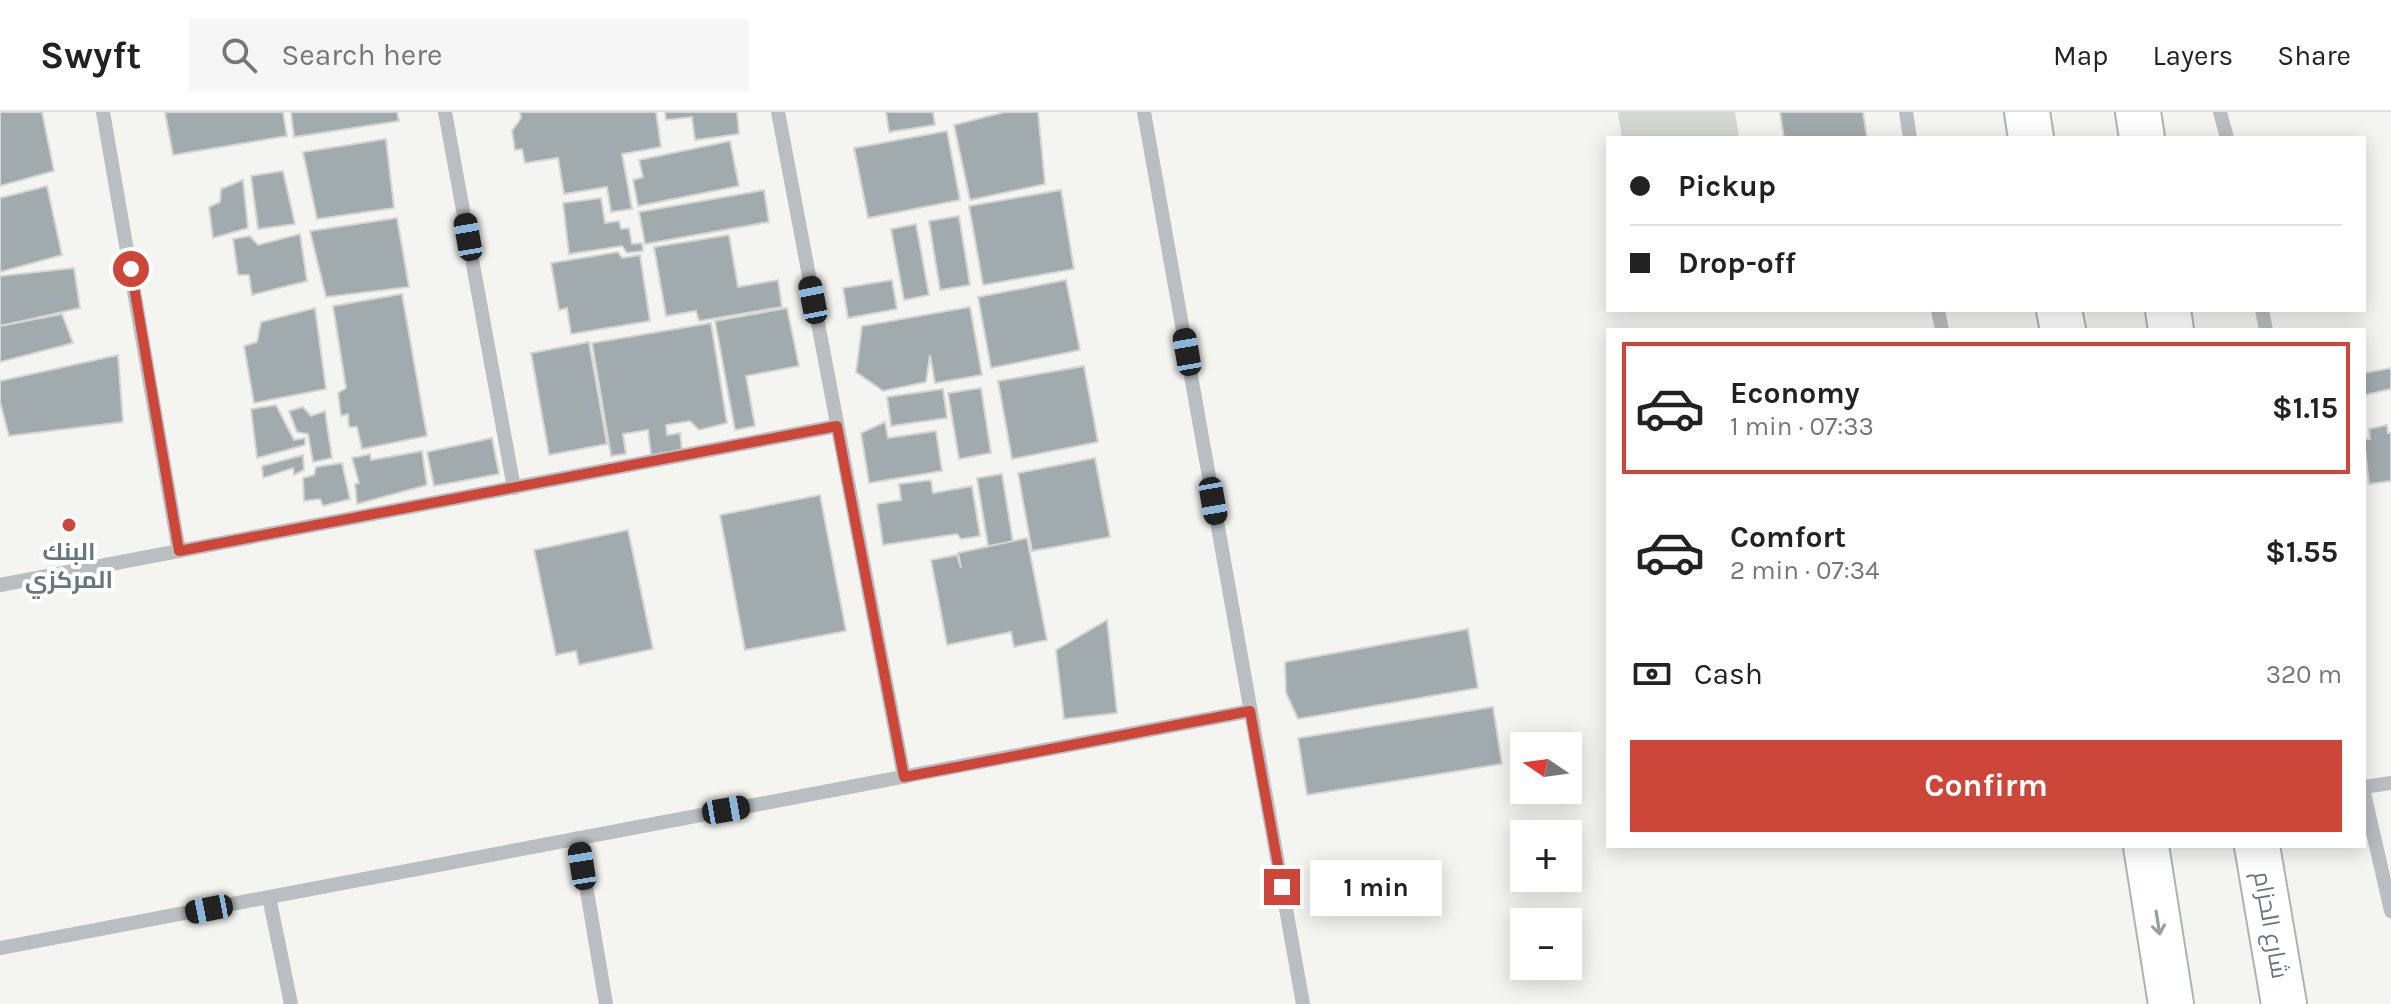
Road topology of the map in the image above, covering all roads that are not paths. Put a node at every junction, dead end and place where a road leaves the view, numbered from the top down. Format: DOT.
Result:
graph roads {
  1 [pos="103,112"];
  2 [pos="445,112"];
  3 [pos="778,112"];
  4 [pos="1144,112"];
  5 [pos="1906,112"];
  6 [pos="2027,112"];
  7 [pos="2138,112"];
  8 [pos="2220,112"];
  9 [pos="1910,136"];
  10 [pos="2031,136"];
  11 [pos="2142,136"];
  12 [pos="2226,136"];
  13 [pos="837,426"];
  14 [pos="514,488"];
  15 [pos="179,551"];
  16 [pos="0,585"];
  17 [pos="1250,711"];
  18 [pos="904,777"];
  19 [pos="2391,783"];
  20 [pos="2366,789"];
  21 [pos="2366,796"];
  22 [pos="578,838"];
  23 [pos="2146,848"];
  24 [pos="2257,848"];
  25 [pos="2386,858"];
  26 [pos="269,897"];
  27 [pos="2391,911"];
  28 [pos="0,948"];
  29 [pos="291,1004"];
  30 [pos="606,1004"];
  31 [pos="1303,1004"];
  32 [pos="2171,1004"];
  33 [pos="2284,1004"];
  1 -- 15 [label="street"];
  2 -- 14 [label="street"];
  3 -- 13 [label="street"];
  4 -- 17 [label="street"];
  5 -- 9 [label="street"];
  6 -- 10 [label="main road"];
  7 -- 11 [label="main road"];
  8 -- 12 [label="street"];
  13 -- 14 [label="street"];
  13 -- 18 [label="street"];
  14 -- 15 [label="street"];
  15 -- 16 [label="street"];
  17 -- 18 [label="street"];
  17 -- 31 [label="street"];
  18 -- 22 [label="street"];
  19 -- 20 [label="street"];
  21 -- 25 [label="street"];
  22 -- 26 [label="street"];
  22 -- 30 [label="street"];
  23 -- 32 [label="main road, one-way"];
  24 -- 33 [label="main road, شارع الحزام"];
  25 -- 27 [label="street"];
  26 -- 28 [label="street"];
  26 -- 29 [label="street"];
}
